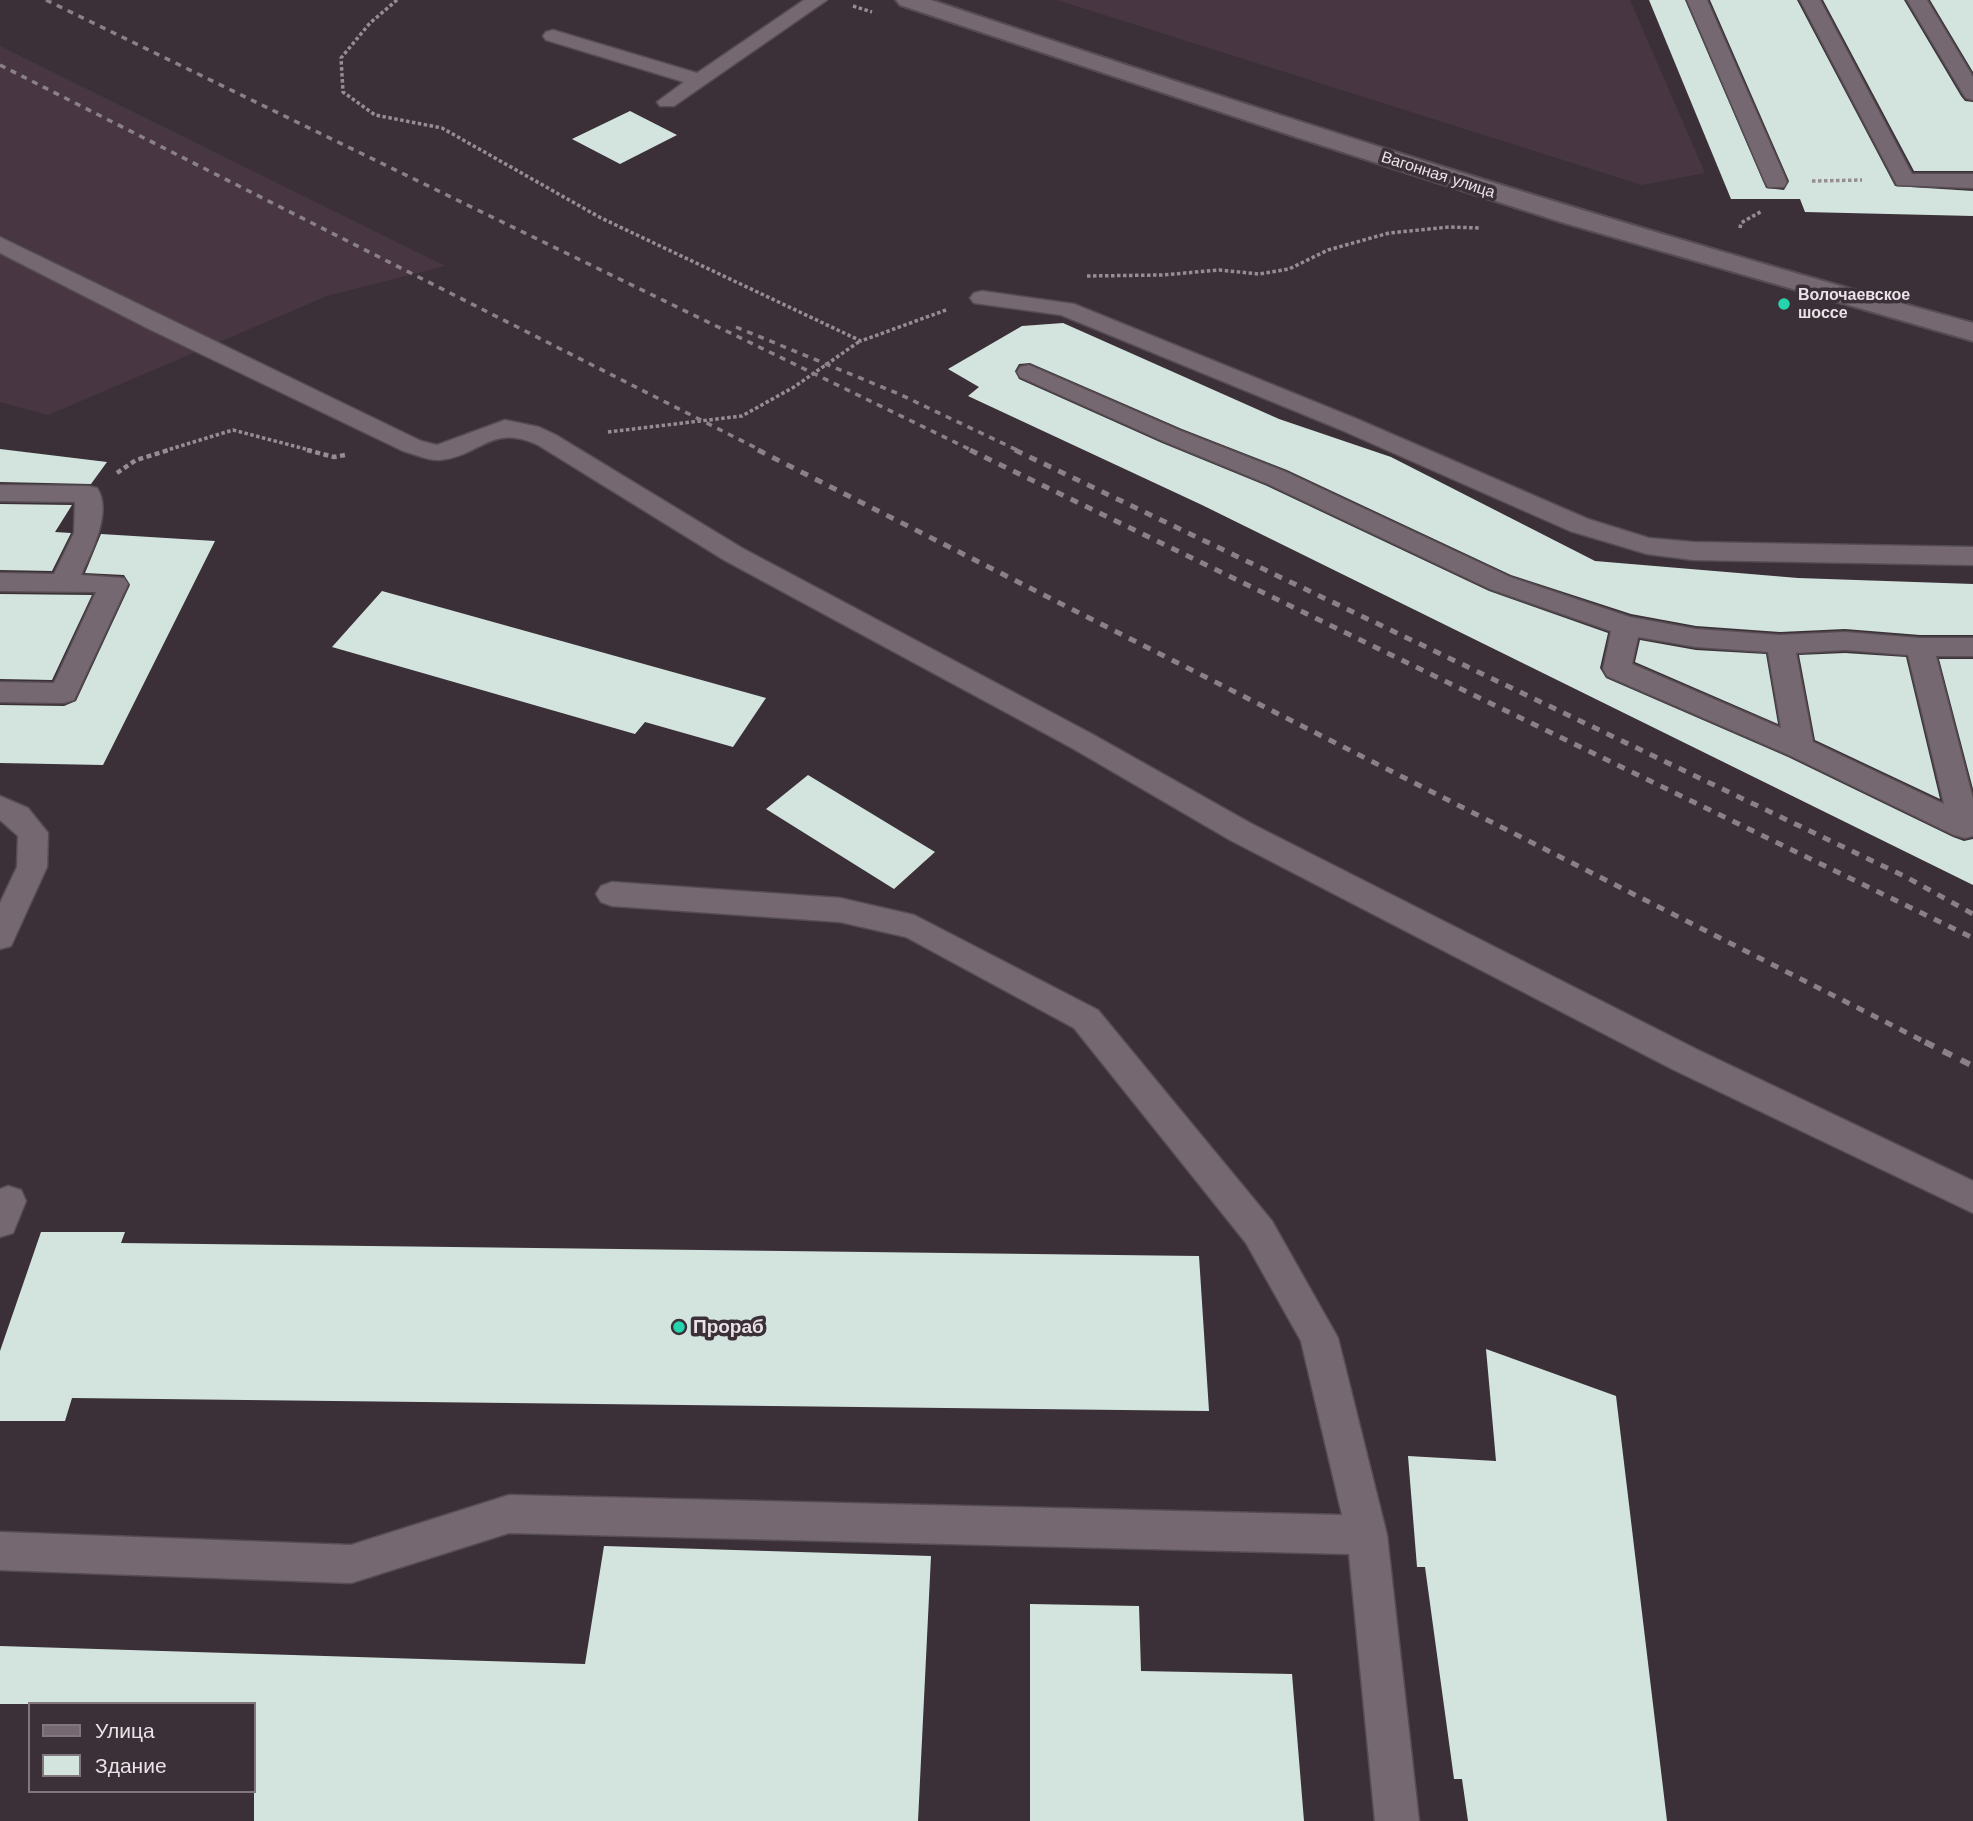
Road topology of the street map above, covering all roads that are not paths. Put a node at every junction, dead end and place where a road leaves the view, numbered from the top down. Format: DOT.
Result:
graph roads {
  1 [pos="817,0"];
  2 [pos="908,0"];
  3 [pos="1697,0"];
  4 [pos="1810,0"];
  5 [pos="1917,0"];
  6 [pos="553,36"];
  7 [pos="700,80"];
  8 [pos="1973,94"];
  9 [pos="667,102"];
  10 [pos="1973,181"];
  11 [pos="1776,182"];
  12 [pos="0,244"];
  13 [pos="982,298"];
  14 [pos="1973,332"];
  15 [pos="1029,372"];
  16 [pos="0,493"];
  17 [pos="1973,556"];
  18 [pos="0,582"];
  19 [pos="63,583"];
  20 [pos="1626,626"];
  21 [pos="1780,644"];
  22 [pos="1920,647"];
  23 [pos="1973,647"];
  24 [pos="0,692"];
  25 [pos="1799,748"];
  26 [pos="0,807"];
  27 [pos="1969,830"];
  28 [pos="612,894"];
  29 [pos="0,937"];
  30 [pos="1973,1198"];
  31 [pos="1367,1535"];
  32 [pos="0,1551"];
  33 [pos="1397,1821"];
  1 -- 7 [label="lane"];
  2 -- 14 [label="street, Вагонная улица"];
  3 -- 11 [label="lane"];
  4 -- 10 [label="lane"];
  5 -- 8 [label="lane"];
  6 -- 7 [label="lane"];
  7 -- 9 [label="lane"];
  12 -- 30 [label="lane"];
  13 -- 17 [label="lane"];
  15 -- 20 [label="lane"];
  16 -- 19 [label="lane"];
  18 -- 19 [label="lane"];
  19 -- 24 [label="lane"];
  20 -- 21 [label="lane"];
  20 -- 25 [label="lane"];
  21 -- 22 [label="lane"];
  21 -- 25 [label="lane"];
  22 -- 23 [label="lane"];
  22 -- 27 [label="lane"];
  25 -- 27 [label="lane"];
  26 -- 29 [label="lane"];
  28 -- 31 [label="lane"];
  31 -- 32 [label="lane"];
  31 -- 33 [label="lane"];
}
